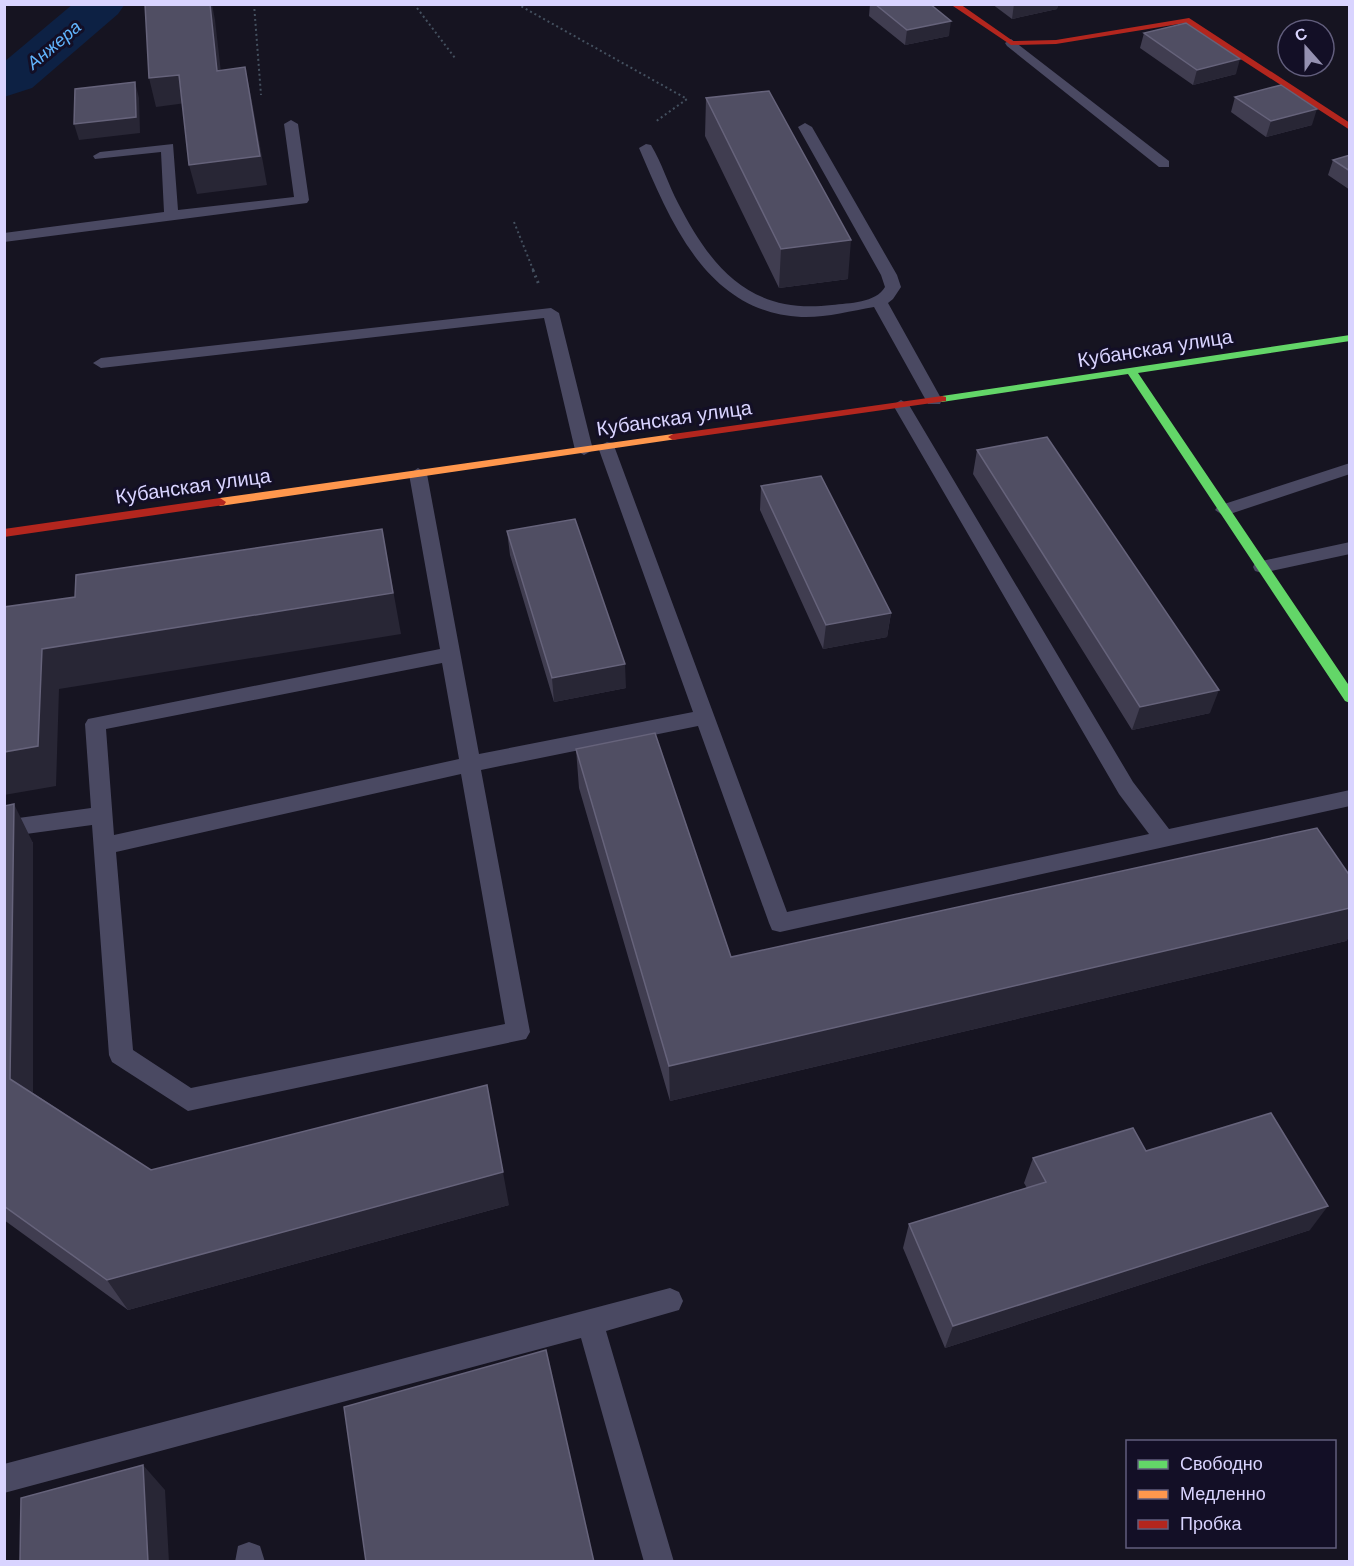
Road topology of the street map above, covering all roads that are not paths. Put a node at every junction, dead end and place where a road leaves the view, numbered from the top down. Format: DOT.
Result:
graph roads {
  1 [pos="954,4"];
  2 [pos="1011,43"];
  3 [pos="291,124"];
  4 [pos="805,127"];
  5 [pos="1350,127"];
  6 [pos="646,148"];
  7 [pos="100,156"];
  8 [pos="1164,164"];
  9 [pos="171,214"];
  10 [pos="4,238"];
  11 [pos="879,302"];
  12 [pos="1350,338"];
  13 [pos="101,363"];
  14 [pos="1132,372"];
  15 [pos="934,400"];
  16 [pos="901,405"];
  17 [pos="607,447"];
  18 [pos="584,450"];
  19 [pos="1350,468"];
  20 [pos="418,474"];
  21 [pos="1224,510"];
  22 [pos="4,533"];
  23 [pos="1350,548"];
  24 [pos="1262,567"];
  25 [pos="450,654"];
  26 [pos="1350,698"];
  27 [pos="704,718"];
  28 [pos="470,764"];
  29 [pos="1350,798"];
  30 [pos="102,815"];
  31 [pos="4,829"];
  32 [pos="1164,838"];
  33 [pos="105,846"];
  34 [pos="670,1302"];
  35 [pos="590,1323"];
  36 [pos="4,1479"];
  37 [pos="659,1562"];
  1 -- 2 [label="street"];
  2 -- 5 [label="street"];
  2 -- 8 [label="lane"];
  3 -- 9 [label="lane"];
  4 -- 11 [label="lane"];
  6 -- 11 [label="lane"];
  7 -- 9 [label="lane"];
  9 -- 10 [label="lane"];
  11 -- 15 [label="lane"];
  12 -- 14 [label="street, Кубанская улица"];
  13 -- 18 [label="lane"];
  14 -- 15 [label="street, Кубанская улица"];
  14 -- 21 [label="street"];
  15 -- 16 [label="street, Кубанская улица"];
  16 -- 17 [label="street, Кубанская улица"];
  16 -- 32 [label="lane"];
  17 -- 18 [label="street, Кубанская улица"];
  17 -- 27 [label="lane"];
  18 -- 20 [label="street, Кубанская улица"];
  19 -- 21 [label="lane"];
  20 -- 22 [label="street, Кубанская улица"];
  20 -- 25 [label="lane"];
  21 -- 24 [label="street"];
  23 -- 24 [label="lane"];
  24 -- 26 [label="street"];
  25 -- 28 [label="lane"];
  25 -- 30 [label="lane"];
  27 -- 28 [label="lane"];
  27 -- 32 [label="lane"];
  28 -- 33 [label="lane"];
  28 -- 33 [label="lane"];
  29 -- 32 [label="lane"];
  30 -- 31 [label="lane"];
  30 -- 33 [label="lane"];
  34 -- 35 [label="lane"];
  35 -- 36 [label="lane"];
  35 -- 37 [label="lane"];
}
